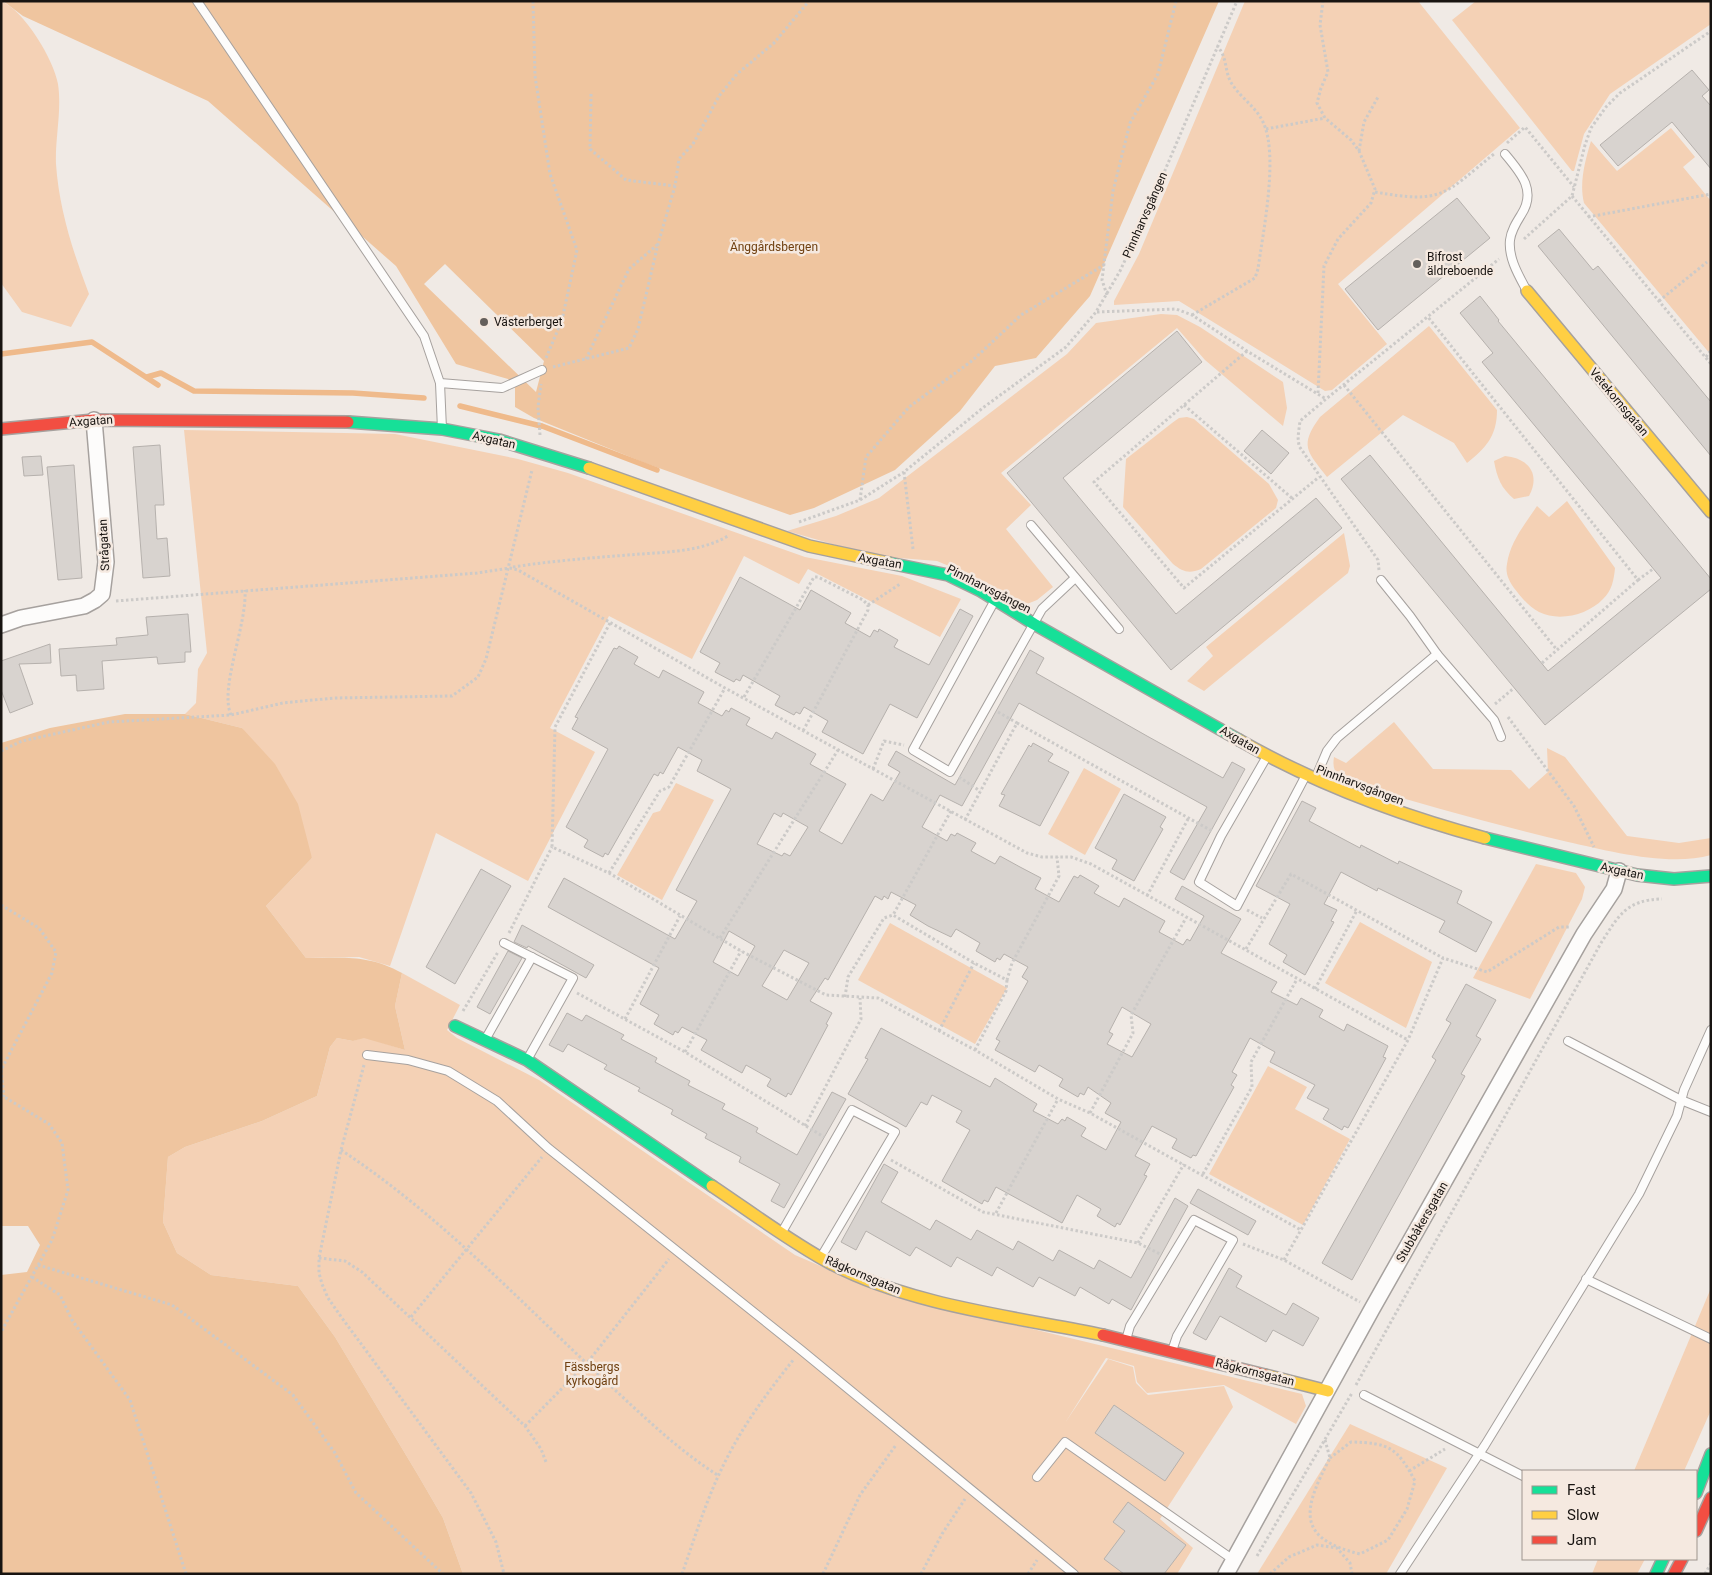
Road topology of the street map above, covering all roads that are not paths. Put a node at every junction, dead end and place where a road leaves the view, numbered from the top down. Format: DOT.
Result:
graph roads {
  1 [pos="197,1"];
  2 [pos="1502,152"];
  3 [pos="1527,292"];
  4 [pos="542,370"];
  5 [pos="440,383"];
  6 [pos="94,420"];
  7 [pos="442,429"];
  8 [pos="1,430"];
  9 [pos="1711,512"];
  10 [pos="1032,525"];
  11 [pos="1075,578"];
  12 [pos="1381,580"];
  13 [pos="995,600"];
  14 [pos="1034,624"];
  15 [pos="1,625"];
  16 [pos="1119,629"];
  17 [pos="1437,654"];
  18 [pos="1501,737"];
  19 [pos="1267,756"];
  20 [pos="1311,777"];
  21 [pos="1619,871"];
  22 [pos="1711,876"];
  23 [pos="504,943"];
  24 [pos="532,957"];
  25 [pos="455,1026"];
  26 [pos="1711,1030"];
  27 [pos="485,1040"];
  28 [pos="1568,1041"];
  29 [pos="367,1055"];
  30 [pos="527,1060"];
  31 [pos="1681,1100"];
  32 [pos="1711,1112"];
  33 [pos="781,1233"];
  34 [pos="821,1257"];
  35 [pos="1586,1279"];
  36 [pos="1711,1339"];
  37 [pos="1126,1340"];
  38 [pos="1172,1351"];
  39 [pos="1328,1391"];
  40 [pos="1364,1395"];
  41 [pos="1480,1453"];
  42 [pos="1711,1454"];
  43 [pos="1522,1475"];
  44 [pos="1037,1477"];
  45 [pos="1697,1490"];
  46 [pos="1711,1498"];
  47 [pos="1697,1529"];
  48 [pos="1663,1560"];
  49 [pos="1681,1560"];
  50 [pos="1230,1567"];
  51 [pos="1074,1574"];
  52 [pos="1400,1574"];
  53 [pos="1656,1574"];
  54 [pos="1674,1574"];
  1 -- 5 [label="lane"];
  2 -- 3 [label="lane"];
  3 -- 9 [label="street, Vetekornsgatan"];
  4 -- 5 [label="lane"];
  5 -- 7 [label="lane"];
  6 -- 7 [label="street, Axgatan"];
  6 -- 8 [label="street, Axgatan"];
  6 -- 15 [label="street, Strågatan"];
  7 -- 13 [label="street, Axgatan"];
  10 -- 11 [label="lane"];
  11 -- 14 [label="lane"];
  11 -- 16 [label="lane"];
  12 -- 17 [label="lane"];
  13 -- 14 [label="street, Axgatan"];
  13 -- 14 [label="lane"];
  14 -- 19 [label="street, Axgatan"];
  17 -- 18 [label="lane"];
  17 -- 20 [label="lane"];
  19 -- 20 [label="street, Axgatan"];
  19 -- 20 [label="lane"];
  20 -- 21 [label="street, Axgatan"];
  21 -- 22 [label="street, Axgatan"];
  21 -- 39 [label="street, Stubbåkersgatan"];
  23 -- 24 [label="lane"];
  24 -- 27 [label="lane"];
  24 -- 30 [label="lane"];
  25 -- 27 [label="street, Rågkornsgatan"];
  26 -- 31 [label="lane"];
  27 -- 30 [label="street, Rågkornsgatan"];
  28 -- 31 [label="lane"];
  29 -- 51 [label="lane"];
  30 -- 33 [label="street, Rågkornsgatan"];
  31 -- 32 [label="lane"];
  31 -- 35 [label="lane"];
  33 -- 34 [label="street, Rågkornsgatan"];
  33 -- 34 [label="lane"];
  34 -- 37 [label="street, Rågkornsgatan"];
  35 -- 36 [label="lane"];
  35 -- 41 [label="lane"];
  37 -- 38 [label="street, Rågkornsgatan"];
  37 -- 38 [label="lane"];
  38 -- 39 [label="street, Rågkornsgatan"];
  39 -- 50 [label="street, Stubbåkersgatan"];
  40 -- 41 [label="lane"];
  41 -- 43 [label="lane"];
  41 -- 52 [label="lane"];
  42 -- 45 [label="street"];
  44 -- 50 [label="lane"];
  46 -- 47 [label="street"];
  48 -- 53 [label="street"];
  49 -- 54 [label="street"];
}
